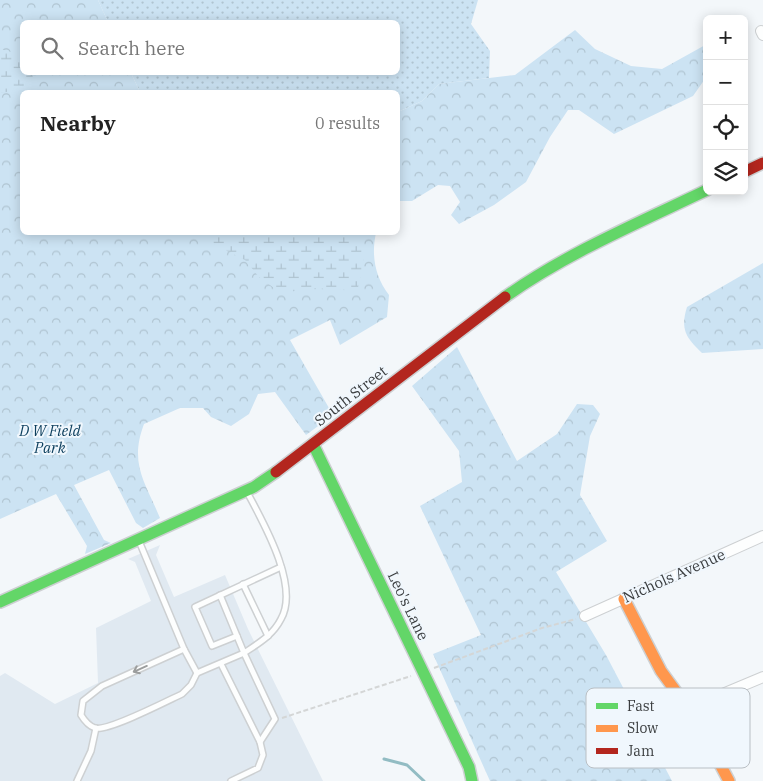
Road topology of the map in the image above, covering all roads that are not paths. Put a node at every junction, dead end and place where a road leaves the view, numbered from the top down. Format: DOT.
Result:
graph roads {
  1 [pos="763,163"];
  2 [pos="748,170"];
  3 [pos="703,192"];
  4 [pos="313,444"];
  5 [pos="247,491"];
  6 [pos="763,536"];
  7 [pos="138,538"];
  8 [pos="280,568"];
  9 [pos="243,584"];
  10 [pos="220,595"];
  11 [pos="624,599"];
  12 [pos="0,602"];
  13 [pos="585,616"];
  14 [pos="237,636"];
  15 [pos="268,636"];
  16 [pos="184,649"];
  17 [pos="244,653"];
  18 [pos="221,664"];
  19 [pos="197,673"];
  20 [pos="763,677"];
  21 [pos="674,688"];
  22 [pos="737,688"];
  23 [pos="96,728"];
  24 [pos="260,742"];
  25 [pos="722,768"];
  26 [pos="77,781"];
  27 [pos="231,781"];
  28 [pos="472,781"];
  29 [pos="729,781"];
  1 -- 2 [label="street"];
  3 -- 4 [label="street, South Street"];
  4 -- 5 [label="street, South Street"];
  4 -- 28 [label="street, Leo's Lane"];
  5 -- 7 [label="street, South Street"];
  5 -- 8 [label="lane"];
  6 -- 11 [label="street, Nichols Avenue"];
  7 -- 12 [label="street, South Street"];
  7 -- 16 [label="lane"];
  8 -- 9 [label="lane"];
  8 -- 15 [label="lane"];
  9 -- 10 [label="lane"];
  9 -- 15 [label="lane"];
  10 -- 14 [label="lane"];
  10 -- 14 [label="lane"];
  11 -- 13 [label="street, Nichols Avenue"];
  11 -- 21 [label="street"];
  14 -- 17 [label="lane"];
  15 -- 17 [label="lane"];
  16 -- 19 [label="lane"];
  16 -- 23 [label="lane, one-way"];
  17 -- 18 [label="lane"];
  17 -- 24 [label="lane"];
  18 -- 19 [label="lane"];
  18 -- 24 [label="lane"];
  19 -- 23 [label="lane"];
  20 -- 22 [label="street"];
  23 -- 26 [label="lane"];
  24 -- 27 [label="lane"];
  25 -- 29 [label="street"];
}
